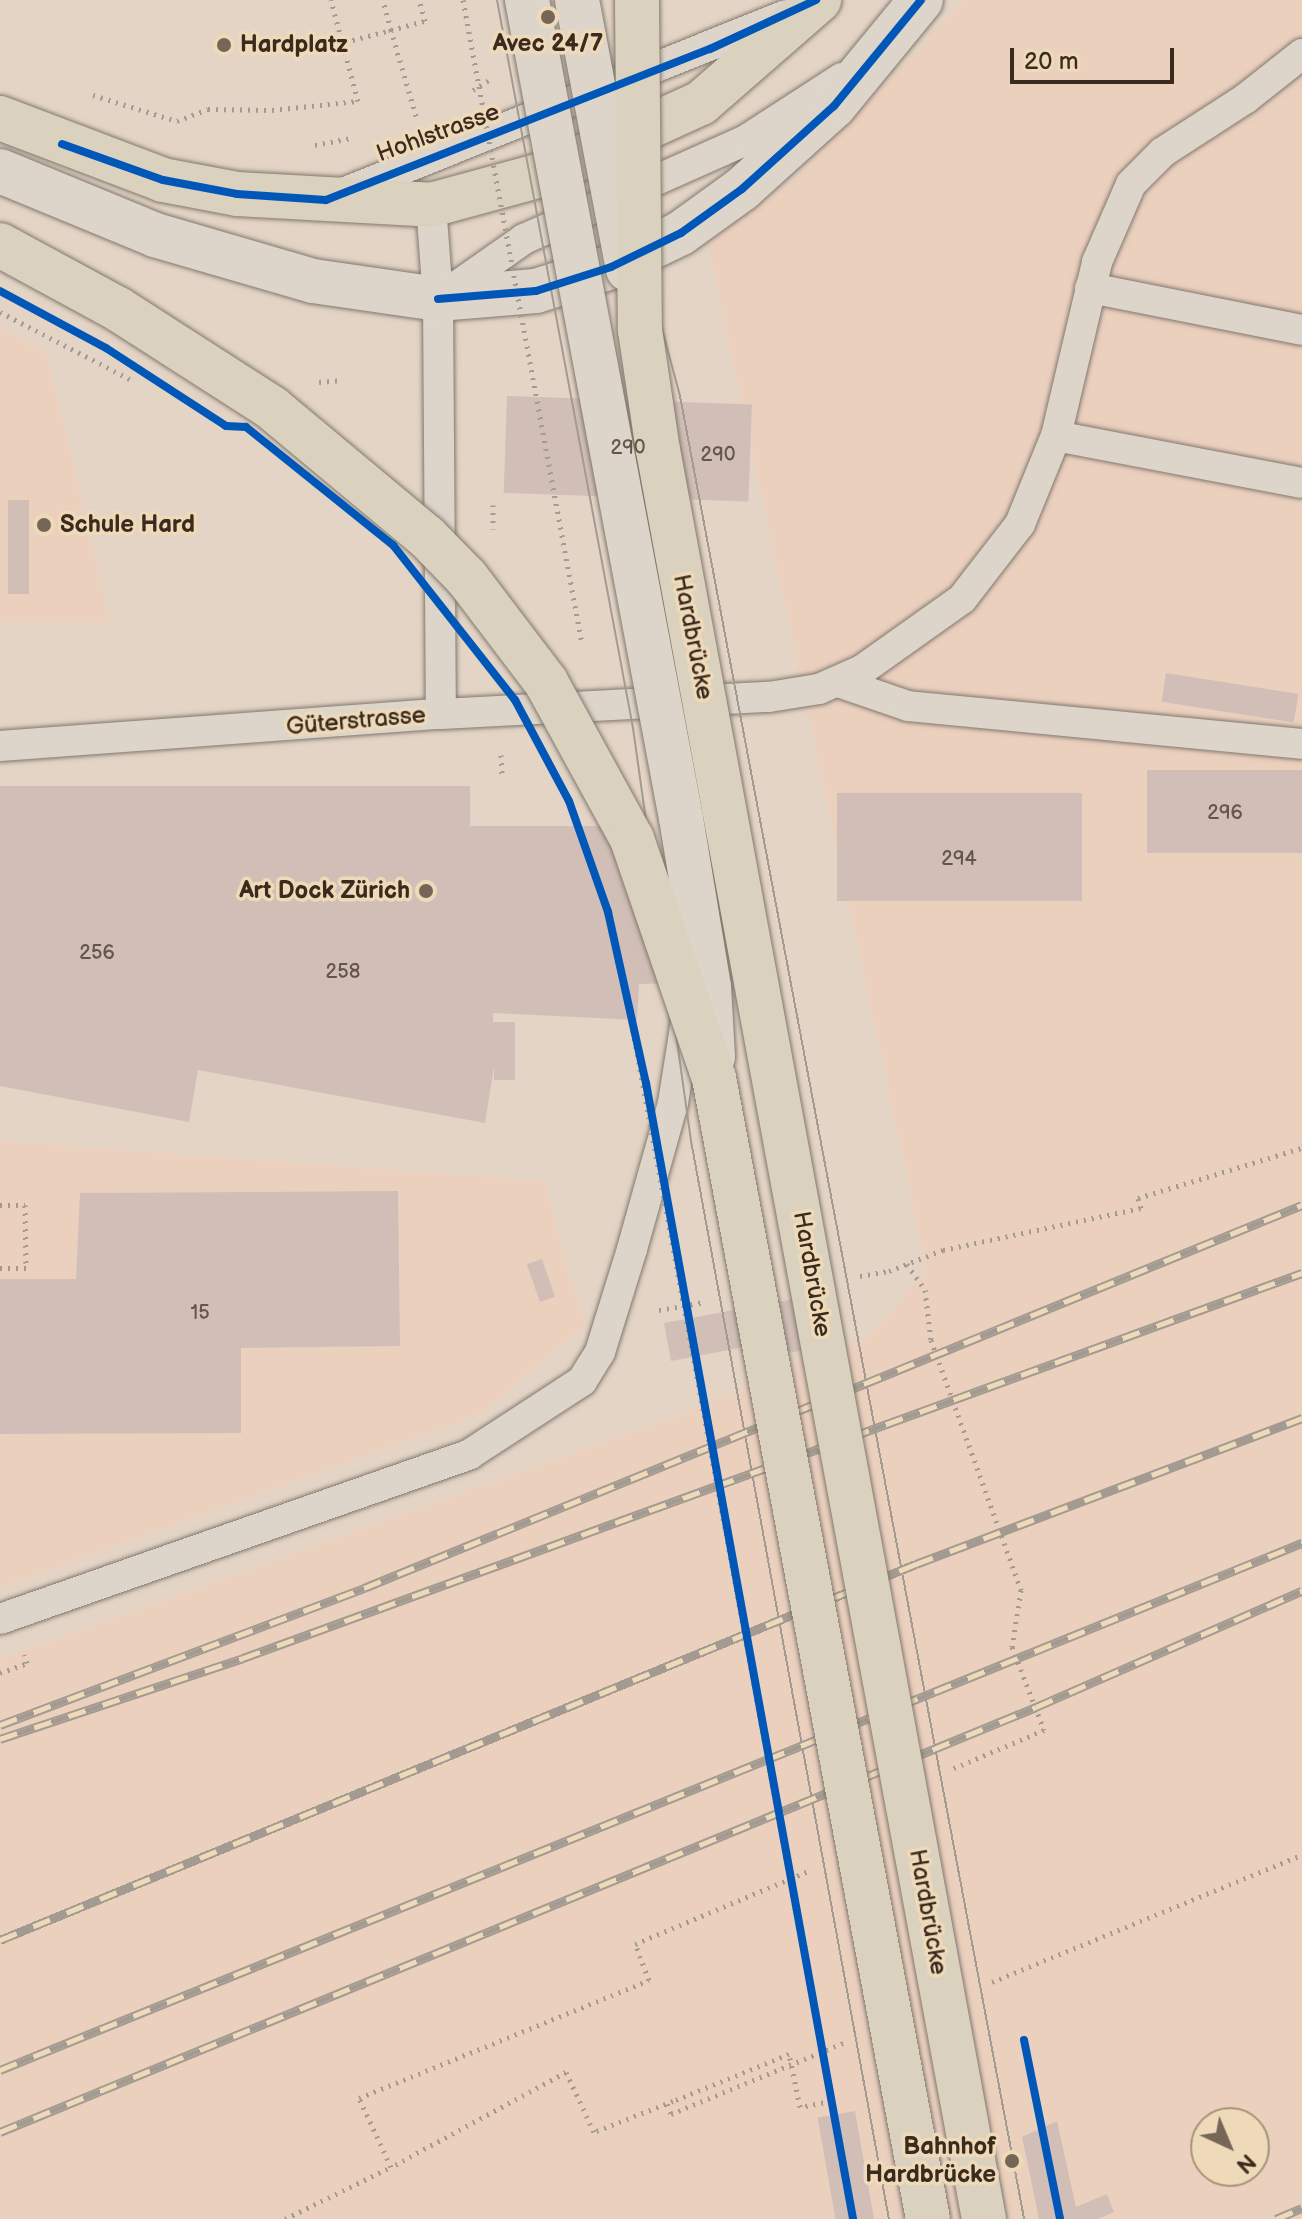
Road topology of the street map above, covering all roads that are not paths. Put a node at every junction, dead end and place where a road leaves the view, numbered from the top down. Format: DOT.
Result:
graph roads {
  1 [pos="527,0"];
  2 [pos="577,0"];
  3 [pos="637,0"];
  4 [pos="817,0"];
  5 [pos="921,0"];
  6 [pos="1302,54"];
  7 [pos="875,57"];
  8 [pos="0,118"];
  9 [pos="0,171"];
  10 [pos="326,200"];
  11 [pos="431,205"];
  12 [pos="0,245"];
  13 [pos="1090,288"];
  14 [pos="438,299"];
  15 [pos="640,330"];
  16 [pos="1302,330"];
  17 [pos="1056,436"];
  18 [pos="1302,483"];
  19 [pos="838,682"];
  20 [pos="697,701"];
  21 [pos="441,714"];
  22 [pos="1302,744"];
  23 [pos="0,746"];
  24 [pos="714,1078"];
  25 [pos="0,1619"];
  26 [pos="928,2219"];
  27 [pos="984,2219"];
  1 -- 24 [label="main road, Hardbrücke, bridge"];
  2 -- 15 [label="main road, Hardbrücke, bridge"];
  3 -- 15 [label="main road, Hardbrücke, bridge"];
  4 -- 10 [label="lane, Hohlstrasse"];
  4 -- 11 [label="main road, Hohlstrasse"];
  5 -- 7 [label="main road"];
  6 -- 13 [label="lane"];
  7 -- 14 [label="lane"];
  7 -- 14 [label="main road"];
  8 -- 10 [label="main road, Hohlstrasse"];
  9 -- 14 [label="main road"];
  10 -- 11 [label="main road, Hohlstrasse"];
  11 -- 14 [label="lane, Güterstrasse"];
  12 -- 24 [label="main road, Hardbrücke, bridge"];
  13 -- 16 [label="lane"];
  13 -- 17 [label="lane"];
  14 -- 21 [label="lane, Güterstrasse"];
  15 -- 27 [label="main road, Hardbrücke, bridge"];
  17 -- 18 [label="lane"];
  17 -- 19 [label="lane"];
  19 -- 20 [label="lane"];
  19 -- 22 [label="lane"];
  20 -- 21 [label="lane"];
  20 -- 25 [label="lane"];
  21 -- 23 [label="lane, Güterstrasse"];
  24 -- 26 [label="main road, Hardbrücke, bridge"];
}
